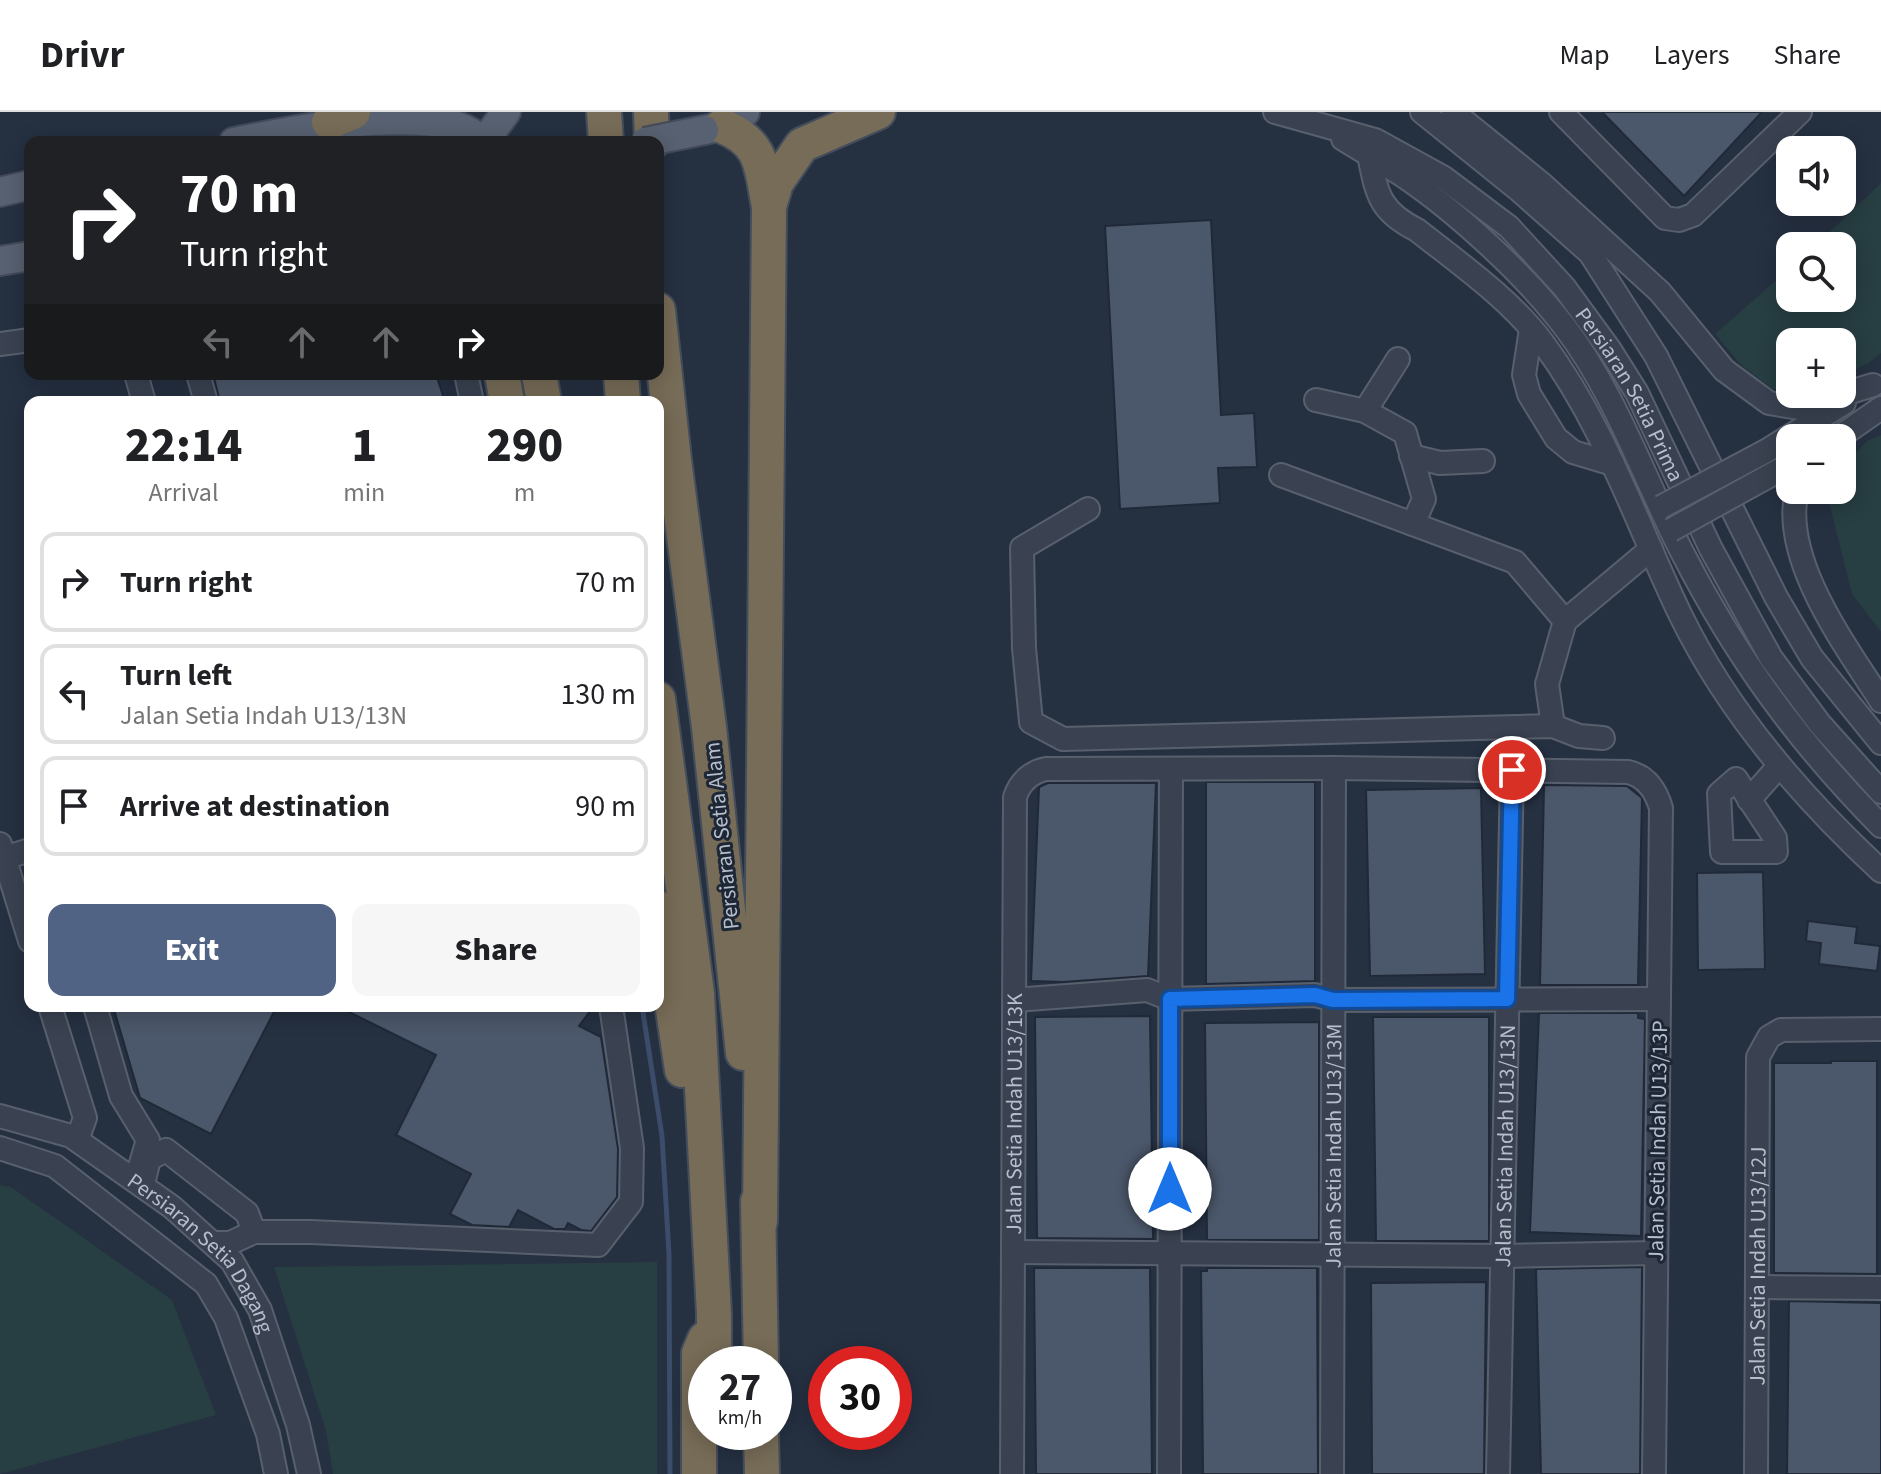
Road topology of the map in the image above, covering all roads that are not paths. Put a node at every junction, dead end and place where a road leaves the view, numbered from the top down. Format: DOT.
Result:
graph roads {
  1 [pos="506,112"];
  2 [pos="604,112"];
  3 [pos="651,112"];
  4 [pos="878,112"];
  5 [pos="1275,112"];
  6 [pos="1422,112"];
  7 [pos="1453,112"];
  8 [pos="1561,112"];
  9 [pos="1800,112"];
  10 [pos="341,117"];
  11 [pos="724,123"];
  12 [pos="1323,125"];
  13 [pos="260,136"];
  14 [pos="475,136"];
  15 [pos="489,136"];
  16 [pos="606,136"];
  17 [pos="652,136"];
  18 [pos="664,137"];
  19 [pos="1369,155"];
  20 [pos="24,186"];
  21 [pos="0,192"];
  22 [pos="769,207"];
  23 [pos="24,257"];
  24 [pos="0,261"];
  25 [pos="1531,329"];
  26 [pos="24,341"];
  27 [pos="0,344"];
  28 [pos="1398,359"];
  29 [pos="664,366"];
  30 [pos="1877,383"];
  31 [pos="1316,400"];
  32 [pos="1881,408"];
  33 [pos="1365,411"];
  34 [pos="1856,425"];
  35 [pos="1411,456"];
  36 [pos="1483,461"];
  37 [pos="1613,464"];
  38 [pos="1776,472"];
  39 [pos="1281,475"];
  40 [pos="1797,504"];
  41 [pos="1661,507"];
  42 [pos="1088,509"];
  43 [pos="1413,524"];
  44 [pos="1671,530"];
  45 [pos="1651,549"];
  46 [pos="1565,621"];
  47 [pos="1881,701"];
  48 [pos="1553,726"];
  49 [pos="1603,738"];
  50 [pos="1881,743"];
  51 [pos="664,744"];
  52 [pos="1779,766"];
  53 [pos="1334,768"];
  54 [pos="1171,769"];
  55 [pos="1512,770"];
  56 [pos="1881,792"];
  57 [pos="1749,800"];
  58 [pos="1881,826"];
  59 [pos="24,850"];
  60 [pos="2,851"];
  61 [pos="1881,871"];
  62 [pos="24,922"];
  63 [pos="664,952"];
  64 [pos="1170,999"];
  65 [pos="1507,999"];
  66 [pos="1659,999"];
  67 [pos="1014,1000"];
  68 [pos="1333,1000"];
  69 [pos="52,1012"];
  70 [pos="97,1012"];
  71 [pos="612,1012"];
  72 [pos="1881,1029"];
  73 [pos="0,1116"];
  74 [pos="77,1140"];
  75 [pos="0,1148"];
  76 [pos="140,1183"];
  77 [pos="760,1221"];
  78 [pos="254,1232"];
  79 [pos="344,1235"];
  80 [pos="214,1243"];
  81 [pos="1013,1252"];
  82 [pos="1170,1252"];
  83 [pos="1656,1253"];
  84 [pos="1333,1255"];
  85 [pos="1502,1256"];
  86 [pos="232,1261"];
  87 [pos="1757,1287"];
  88 [pos="1881,1288"];
  89 [pos="714,1314"];
  90 [pos="714,1346"];
  91 [pos="761,1346"];
  92 [pos="714,1450"];
  93 [pos="761,1450"];
  94 [pos="270,1472"];
  95 [pos="309,1474"];
  96 [pos="699,1474"];
  97 [pos="714,1474"];
  98 [pos="762,1474"];
  99 [pos="1012,1474"];
  100 [pos="1169,1474"];
  101 [pos="1332,1474"];
  102 [pos="1498,1474"];
  103 [pos="1654,1474"];
  104 [pos="1756,1474"];
  1 -- 15 [label="main road"];
  2 -- 16 [label="highway"];
  3 -- 17 [label="highway"];
  4 -- 22 [label="highway"];
  5 -- 12 [label="street, Persiaran Setia Prima"];
  6 -- 50 [label="street, Persiaran Setia Prima"];
  7 -- 30 [label="street"];
  8 -- 9 [label="street"];
  10 -- 13 [label="main road"];
  10 -- 14 [label="main road"];
  11 -- 18 [label="main road, bridge"];
  11 -- 22 [label="highway"];
  12 -- 19 [label="street"];
  12 -- 56 [label="street, Persiaran Setia Prima"];
  19 -- 25 [label="street"];
  19 -- 41 [label="street"];
  20 -- 21 [label="main road"];
  22 -- 77 [label="highway"];
  23 -- 24 [label="main road"];
  25 -- 37 [label="street"];
  25 -- 37 [label="street"];
  26 -- 27 [label="street"];
  28 -- 33 [label="street"];
  29 -- 77 [label="highway, Persiaran Setia Alam"];
  30 -- 41 [label="street, bridge"];
  31 -- 33 [label="street"];
  32 -- 34 [label="street"];
  33 -- 35 [label="street"];
  35 -- 36 [label="street"];
  35 -- 43 [label="street"];
  37 -- 45 [label="street"];
  38 -- 44 [label="street, bridge"];
  39 -- 43 [label="street"];
  40 -- 47 [label="street"];
  41 -- 44 [label="street"];
  42 -- 48 [label="street"];
  43 -- 46 [label="street"];
  44 -- 58 [label="street"];
  45 -- 46 [label="street"];
  45 -- 52 [label="street"];
  46 -- 48 [label="street"];
  48 -- 49 [label="street"];
  51 -- 89 [label="highway, Persiaran Setia Alam"];
  52 -- 57 [label="street"];
  52 -- 61 [label="street"];
  53 -- 54 [label="street"];
  53 -- 55 [label="street"];
  53 -- 68 [label="street, Jalan Setia Indah U13/13M"];
  54 -- 64 [label="street"];
  54 -- 67 [label="street, Jalan Setia Indah U13/13K"];
  55 -- 65 [label="street, Jalan Setia Indah U13/13N"];
  55 -- 66 [label="street, Jalan Setia Indah U13/13P"];
  59 -- 60 [label="street"];
  60 -- 62 [label="street"];
  63 -- 89 [label="highway"];
  64 -- 67 [label="street"];
  64 -- 68 [label="street"];
  64 -- 82 [label="street"];
  65 -- 66 [label="street"];
  65 -- 68 [label="street"];
  65 -- 85 [label="street, Jalan Setia Indah U13/13N"];
  66 -- 83 [label="street, Jalan Setia Indah U13/13P"];
  67 -- 81 [label="street, Jalan Setia Indah U13/13K"];
  68 -- 84 [label="street, Jalan Setia Indah U13/13M"];
  69 -- 74 [label="street"];
  70 -- 76 [label="street"];
  71 -- 79 [label="street"];
  72 -- 87 [label="street, Jalan Setia Indah U13/12J"];
  73 -- 74 [label="street, Persiaran Setia Dagang"];
  74 -- 76 [label="street, Persiaran Setia Dagang"];
  75 -- 94 [label="street, Persiaran Setia Dagang"];
  76 -- 78 [label="street"];
  76 -- 80 [label="street, Persiaran Setia Dagang"];
  77 -- 91 [label="highway, Persiaran Setia Alam"];
  78 -- 79 [label="street"];
  78 -- 80 [label="street"];
  79 -- 86 [label="street"];
  80 -- 86 [label="street, Persiaran Setia Dagang"];
  81 -- 82 [label="street"];
  81 -- 99 [label="street, Jalan Setia Indah U13/13K"];
  82 -- 84 [label="street"];
  82 -- 100 [label="street"];
  83 -- 85 [label="street"];
  83 -- 103 [label="street, Jalan Setia Indah U13/13P"];
  84 -- 85 [label="street"];
  84 -- 101 [label="street, Jalan Setia Indah U13/13M"];
  85 -- 102 [label="street, Jalan Setia Indah U13/13N"];
  86 -- 95 [label="street, Persiaran Setia Dagang"];
  87 -- 88 [label="street"];
  87 -- 104 [label="street, Jalan Setia Indah U13/12J"];
  89 -- 90 [label="highway, Persiaran Setia Alam"];
  89 -- 96 [label="highway"];
  92 -- 97 [label="highway"];
  93 -- 98 [label="highway"];
}
